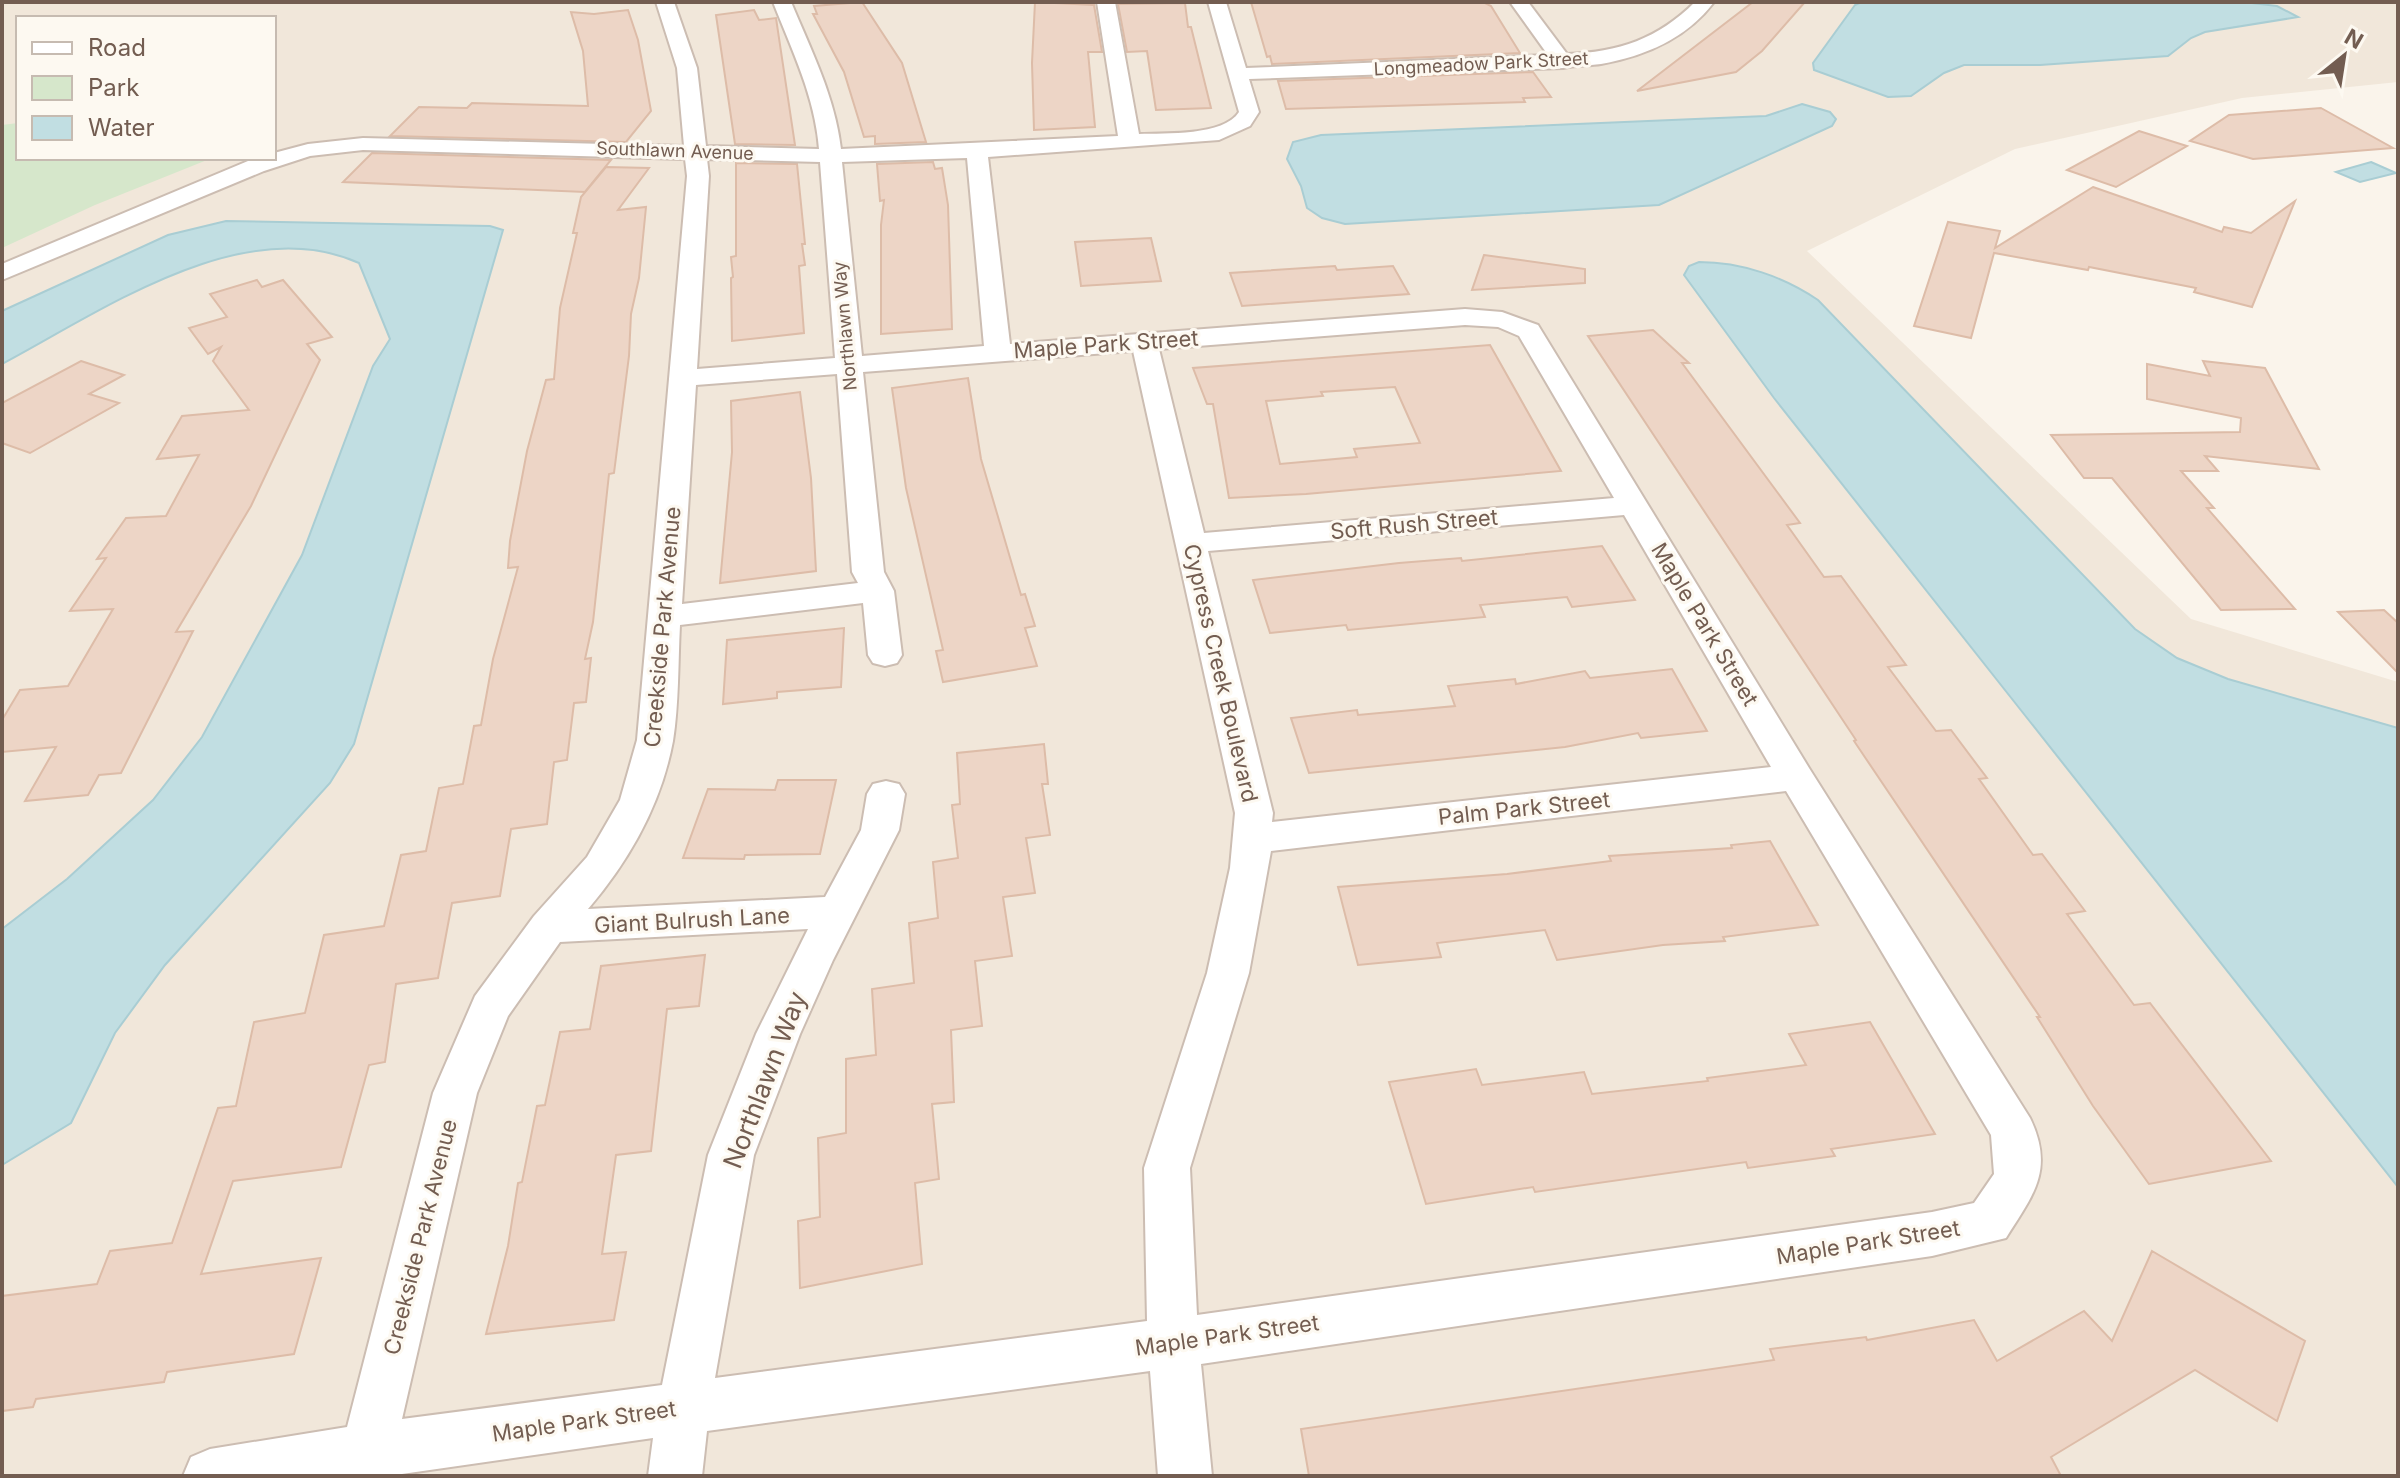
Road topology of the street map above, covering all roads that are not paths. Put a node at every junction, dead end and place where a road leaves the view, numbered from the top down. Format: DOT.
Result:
graph roads {
  1 [pos="665,2"];
  2 [pos="782,2"];
  3 [pos="1106,2"];
  4 [pos="1217,2"];
  5 [pos="1519,2"];
  6 [pos="1705,2"];
  7 [pos="1563,62"];
  8 [pos="1239,74"];
  9 [pos="1130,142"];
  10 [pos="698,150"];
  11 [pos="977,151"];
  12 [pos="831,156"];
  13 [pos="276,160"];
  14 [pos="276,160"];
  15 [pos="2,273"];
  16 [pos="1144,342"];
  17 [pos="998,351"];
  18 [pos="847,363"];
  19 [pos="681,378"];
  20 [pos="1635,505"];
  21 [pos="1192,543"];
  22 [pos="878,591"];
  23 [pos="667,616"];
  24 [pos="885,655"];
  25 [pos="1796,777"];
  26 [pos="886,794"];
  27 [pos="1251,839"];
  28 [pos="837,912"];
  29 [pos="548,927"];
  30 [pos="1173,1343"];
  31 [pos="684,1408"];
  32 [pos="365,1463"];
  33 [pos="210,1476"];
  34 [pos="675,1476"];
  35 [pos="1185,1476"];
  1 -- 10 [label="street, Creekside Park Avenue"];
  2 -- 12 [label="street, Northlawn Way"];
  3 -- 9 [label="street"];
  4 -- 8 [label="street, Southlawn Avenue"];
  5 -- 7 [label="street"];
  6 -- 7 [label="street, Longmeadow Park Street"];
  7 -- 8 [label="street, Longmeadow Park Street"];
  8 -- 9 [label="street, Southlawn Avenue"];
  9 -- 11 [label="street, Southlawn Avenue"];
  10 -- 12 [label="street, Southlawn Avenue"];
  10 -- 14 [label="street, Southlawn Avenue"];
  10 -- 19 [label="street, Creekside Park Avenue"];
  11 -- 12 [label="street, Southlawn Avenue"];
  11 -- 17 [label="street"];
  12 -- 18 [label="street, Northlawn Way"];
  13 -- 15 [label="street, Southlawn Avenue"];
  16 -- 17 [label="street, Maple Park Street"];
  16 -- 20 [label="street, Maple Park Street"];
  16 -- 21 [label="street, Cypress Creek Boulevard"];
  17 -- 18 [label="street, Maple Park Street"];
  18 -- 19 [label="street, Maple Park Street"];
  18 -- 22 [label="street, Northlawn Way"];
  19 -- 23 [label="street, Creekside Park Avenue"];
  20 -- 21 [label="street, Soft Rush Street"];
  20 -- 25 [label="street, Maple Park Street"];
  21 -- 27 [label="street, Cypress Creek Boulevard"];
  22 -- 23 [label="street"];
  22 -- 24 [label="street, Northlawn Way"];
  23 -- 29 [label="street, Creekside Park Avenue"];
  25 -- 27 [label="street, Palm Park Street"];
  25 -- 30 [label="street, Maple Park Street"];
  26 -- 28 [label="street, Northlawn Way"];
  27 -- 30 [label="street, Cypress Creek Boulevard"];
  28 -- 29 [label="street, Giant Bulrush Lane"];
  28 -- 31 [label="street, Northlawn Way"];
  29 -- 32 [label="street, Creekside Park Avenue"];
  30 -- 31 [label="street, Maple Park Street"];
  30 -- 35 [label="street, Cypress Creek Boulevard"];
  31 -- 32 [label="street, Maple Park Street"];
  31 -- 34 [label="street, Northlawn Way"];
  32 -- 33 [label="street, Maple Park Street"];
}
